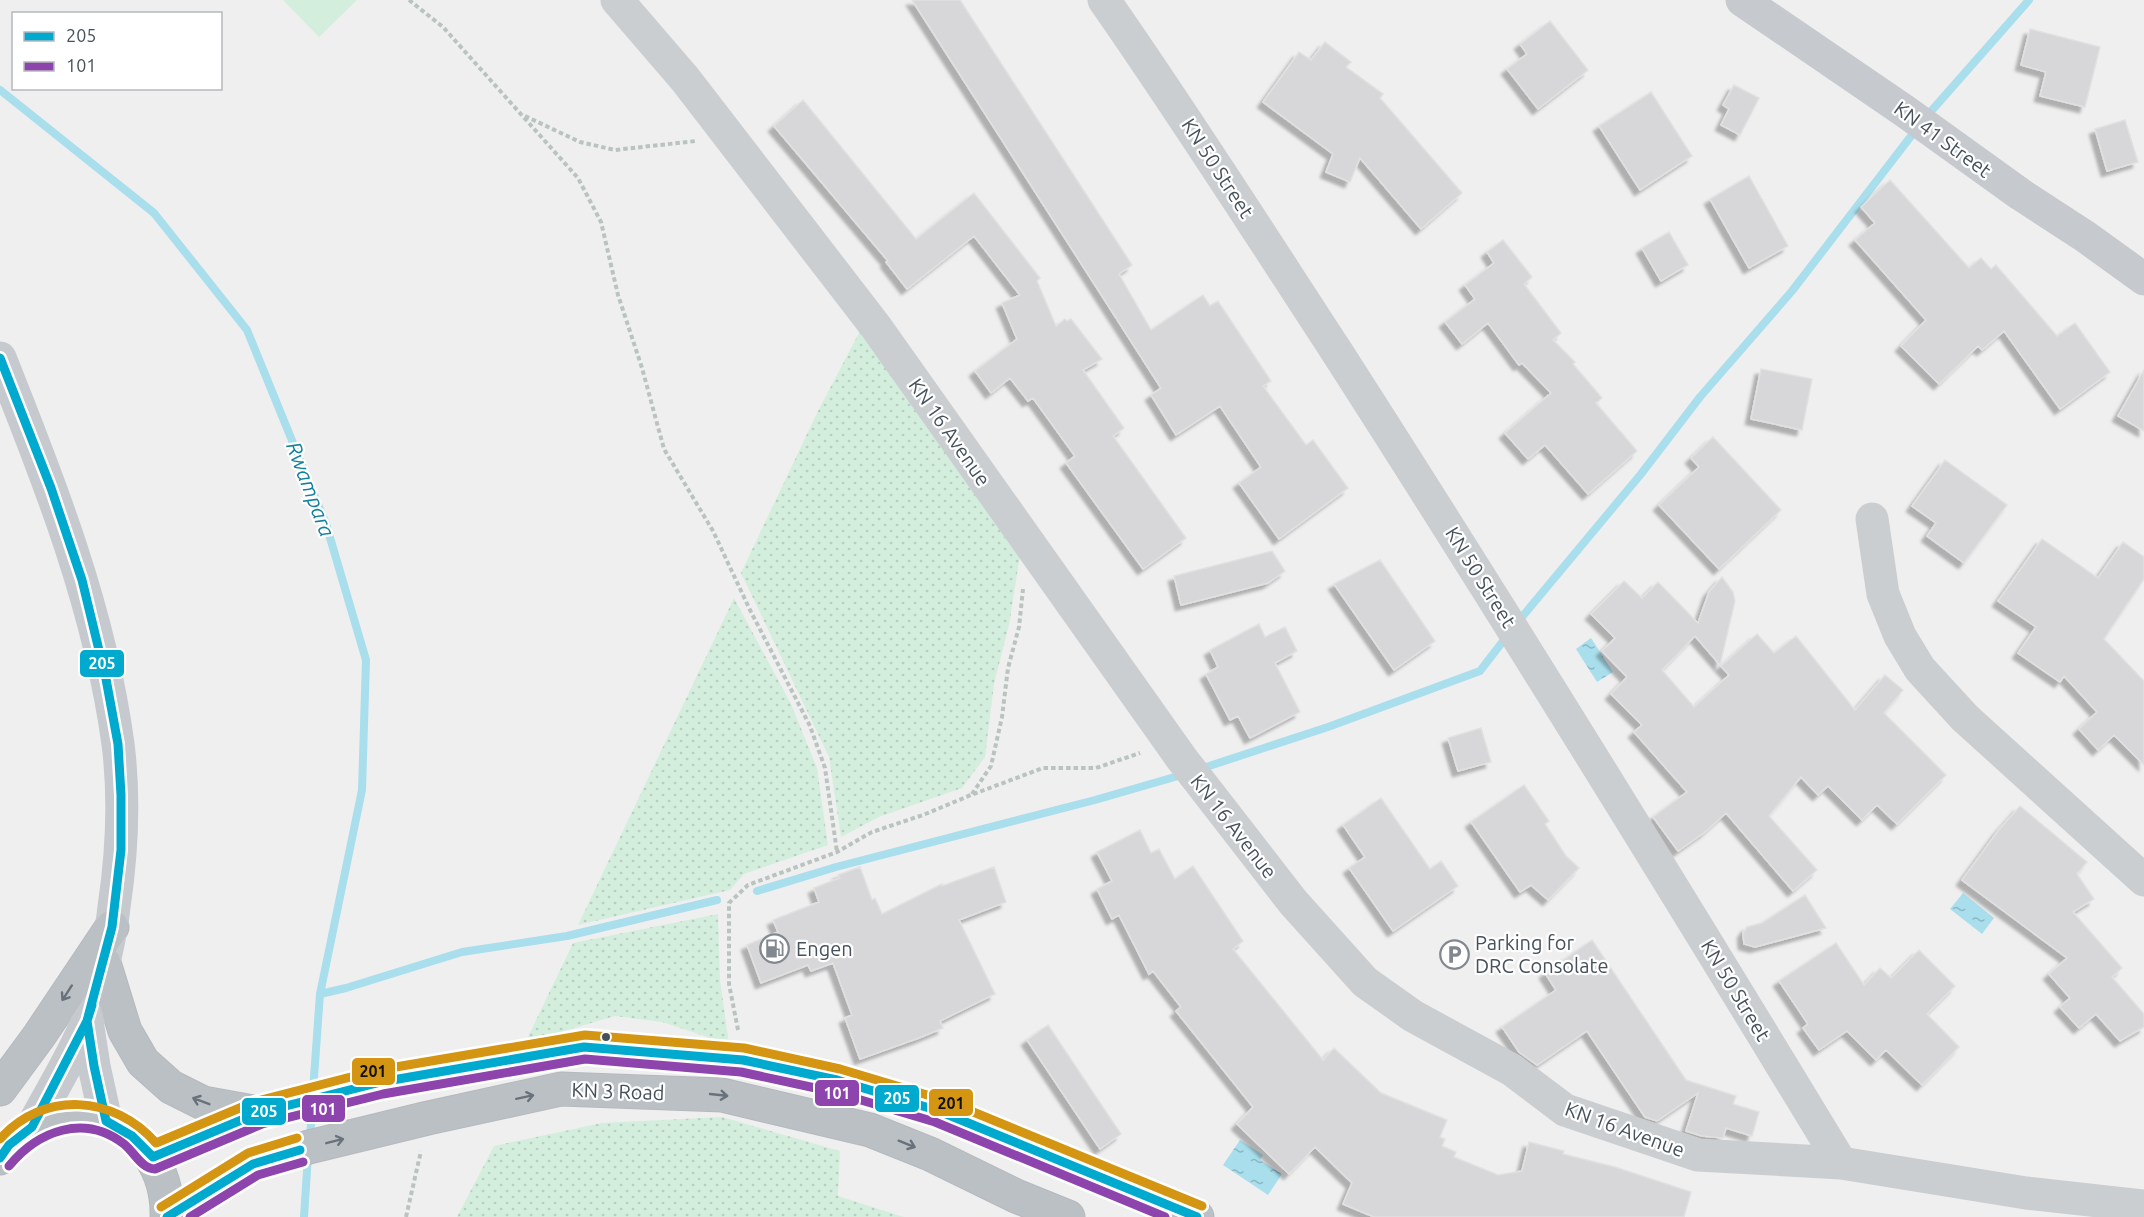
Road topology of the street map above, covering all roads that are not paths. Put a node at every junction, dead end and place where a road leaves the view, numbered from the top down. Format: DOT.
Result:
graph roads {
  1 [pos="617,0"];
  2 [pos="1104,0"];
  3 [pos="1742,0"];
  4 [pos="2144,279"];
  5 [pos="0,358"];
  6 [pos="1872,519"];
  7 [pos="2144,880"];
  8 [pos="112,927"];
  9 [pos="104,963"];
  10 [pos="87,1021"];
  11 [pos="0,1089"];
  12 [pos="258,1113"];
  13 [pos="106,1121"];
  14 [pos="32,1127"];
  15 [pos="153,1156"];
  16 [pos="0,1158"];
  17 [pos="1841,1163"];
  18 [pos="2144,1206"];
  19 [pos="167,1216"];
  20 [pos="1068,1217"];
  21 [pos="1197,1217"];
  1 -- 17 [label="street, KN 16 Avenue"];
  2 -- 17 [label="street, KN 50 Street"];
  3 -- 4 [label="main road, KN 41 Street"];
  5 -- 8 [label="main road"];
  6 -- 7 [label="street"];
  8 -- 9 [label="main road"];
  8 -- 11 [label="highway, one-way"];
  9 -- 10 [label="main road"];
  12 -- 9 [label="highway, one-way"];
  10 -- 13 [label="main road"];
  10 -- 14 [label="main road"];
  12 -- 15 [label="highway, KN 3 Road"];
  12 -- 21 [label="highway, KN 3 Road"];
  13 -- 14 [label="highway"];
  13 -- 15 [label="highway"];
  14 -- 16 [label="highway"];
  15 -- 19 [label="highway"];
  17 -- 18 [label="street, KN 16 Avenue"];
  19 -- 20 [label="highway, KN 3 Road, one-way"];
}
